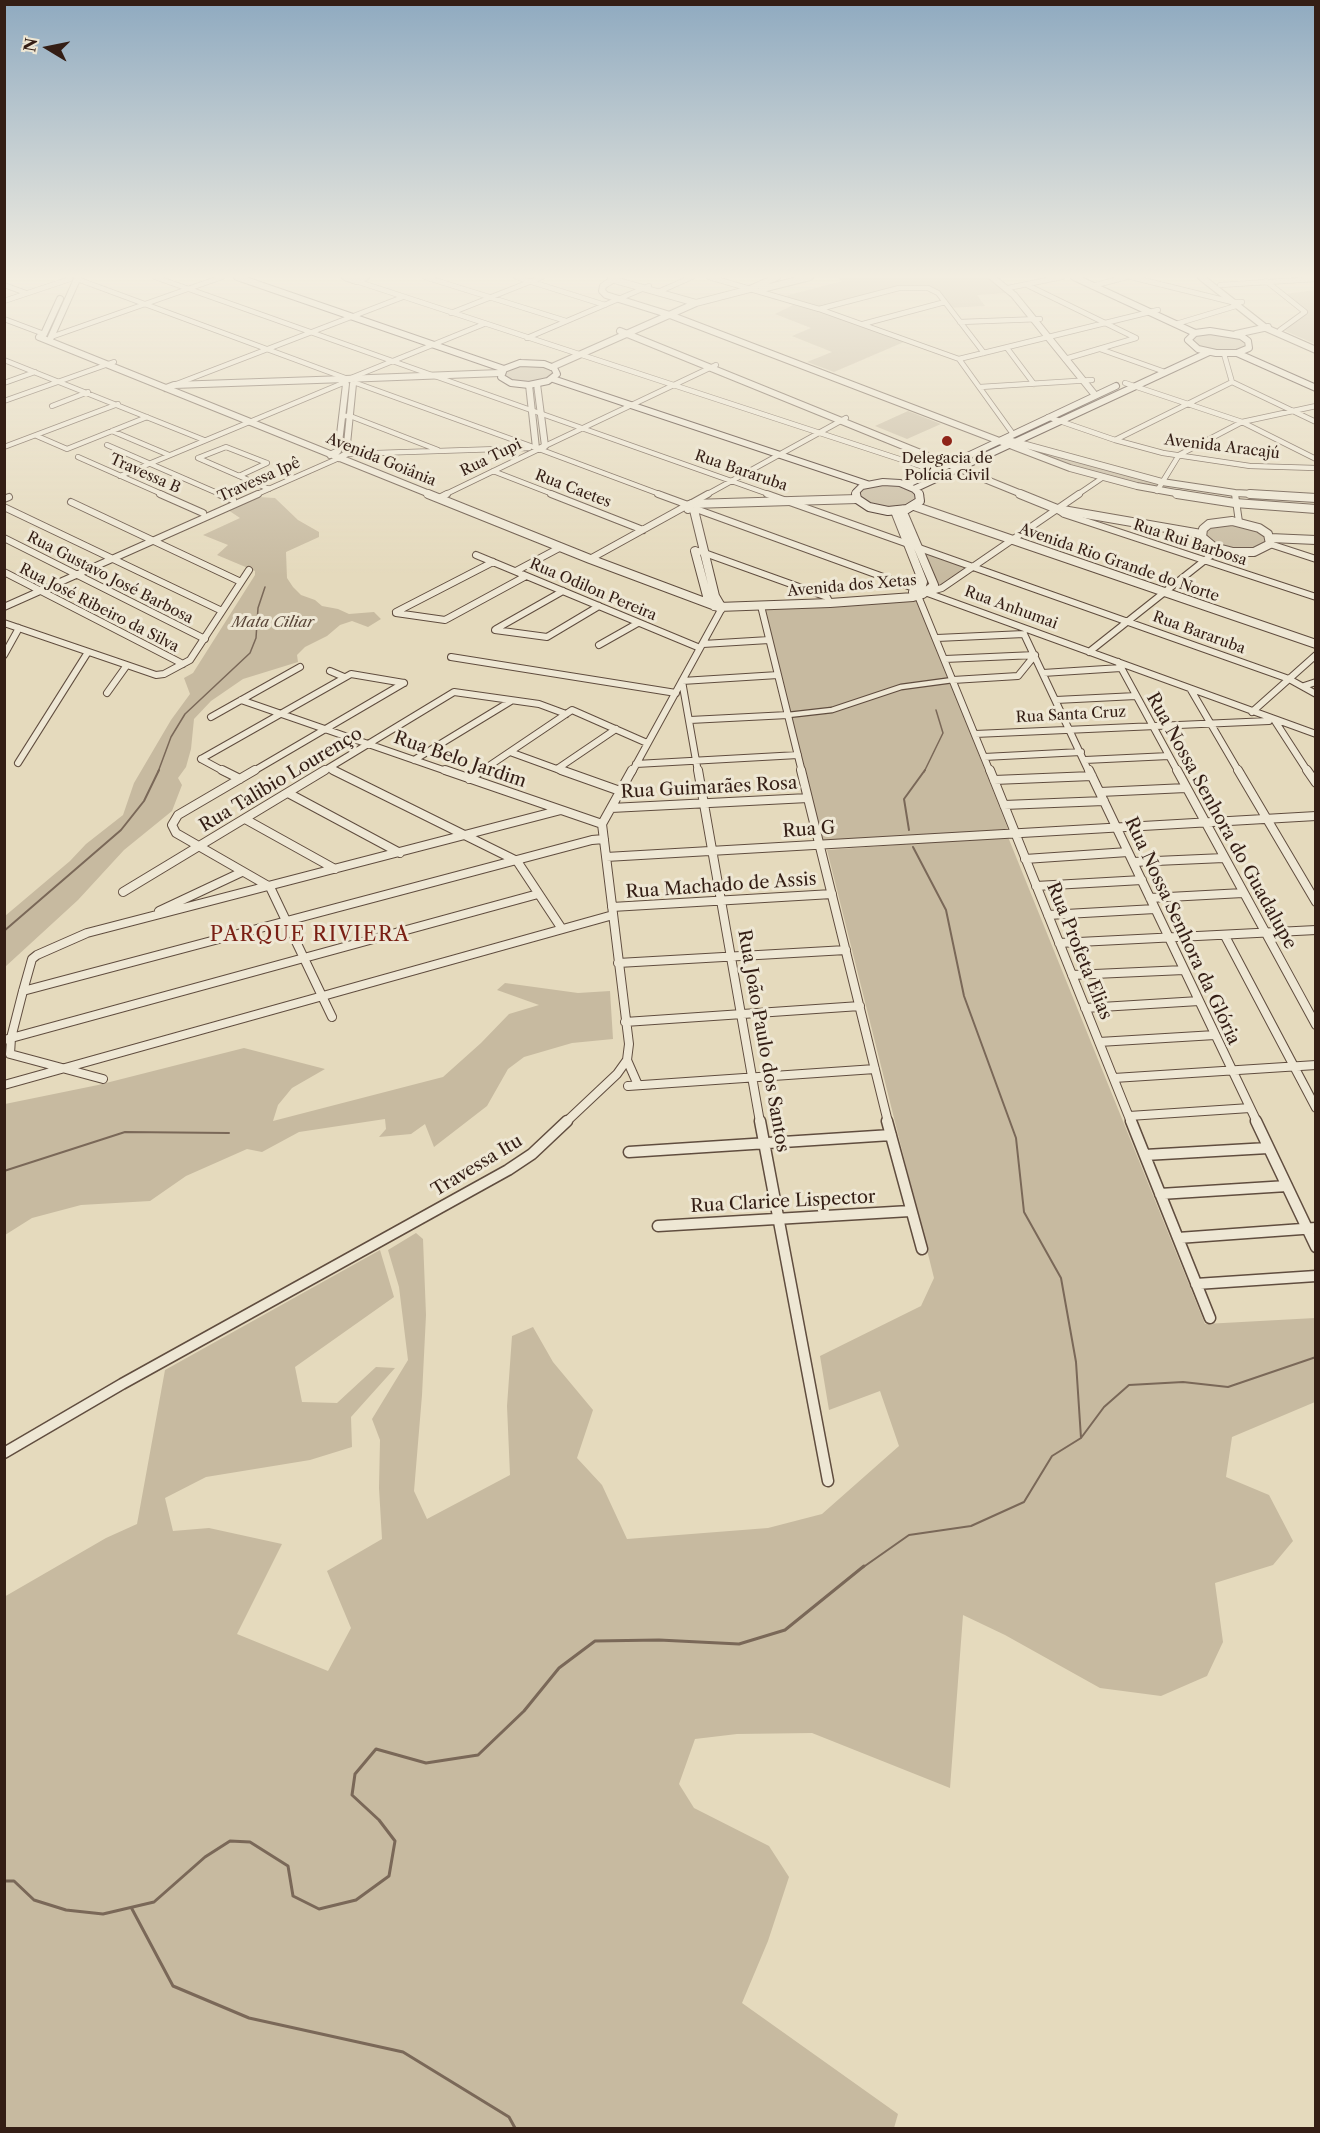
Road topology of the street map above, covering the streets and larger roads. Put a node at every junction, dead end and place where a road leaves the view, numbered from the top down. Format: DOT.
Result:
graph roads {
  1 [pos="23,377"];
  2 [pos="48,377"];
  3 [pos="73,377"];
  4 [pos="140,377"];
  5 [pos="147,377"];
  6 [pos="201,377"];
  7 [pos="338,377"];
  8 [pos="360,377"];
  9 [pos="411,377"];
  10 [pos="436,377"];
  11 [pos="467,377"];
  12 [pos="505,377"];
  13 [pos="646,377"];
  14 [pos="690,377"];
  15 [pos="739,377"];
  16 [pos="834,377"];
  17 [pos="972,377"];
  18 [pos="1028,377"];
  19 [pos="1079,377"];
  20 [pos="1089,377"];
  21 [pos="1138,377"];
  22 [pos="1155,377"];
  23 [pos="1230,377"];
  24 [pos="1290,377"];
  25 [pos="442,379"];
  26 [pos="553,379"];
  27 [pos="1092,380"];
  28 [pos="60,381"];
  29 [pos="350,381"];
  30 [pos="1083,381"];
  31 [pos="546,382"];
  32 [pos="1232,382"];
  33 [pos="1125,383"];
  34 [pos="4,384"];
  35 [pos="537,384"];
  36 [pos="1034,384"];
  37 [pos="529,385"];
  38 [pos="672,385"];
  39 [pos="1134,386"];
  40 [pos="980,387"];
  41 [pos="173,388"];
  42 [pos="1316,388"];
  43 [pos="88,392"];
  44 [pos="1098,394"];
  45 [pos="5,401"];
  46 [pos="1187,403"];
  47 [pos="118,404"];
  48 [pos="630,405"];
  49 [pos="52,406"];
  50 [pos="1072,406"];
  51 [pos="1316,406"];
  52 [pos="622,408"];
  53 [pos="531,410"];
  54 [pos="1083,410"];
  55 [pos="1292,411"];
  56 [pos="540,414"];
  57 [pos="346,416"];
  58 [pos="147,417"];
  59 [pos="1048,417"];
  60 [pos="256,418"];
  61 [pos="843,419"];
  62 [pos="1059,421"];
  63 [pos="248,422"];
  64 [pos="1242,422"];
  65 [pos="1316,422"];
  66 [pos="581,429"];
  67 [pos="112,430"];
  68 [pos="818,432"];
  69 [pos="1013,434"];
  70 [pos="37,436"];
  71 [pos="4,439"];
  72 [pos="204,440"];
  73 [pos="1001,440"];
  74 [pos="1115,440"];
  75 [pos="1016,442"];
  76 [pos="14,443"];
  77 [pos="108,445"];
  78 [pos="1008,446"];
  79 [pos="4,447"];
  80 [pos="539,449"];
  81 [pos="442,453"];
  82 [pos="169,454"];
  83 [pos="778,455"];
  84 [pos="1179,456"];
  85 [pos="78,457"];
  86 [pos="345,457"];
  87 [pos="771,459"];
  88 [pos="1316,459"];
  89 [pos="953,463"];
  90 [pos="150,464"];
  91 [pos="964,467"];
  92 [pos="1316,468"];
  93 [pos="494,471"];
  94 [pos="936,471"];
  95 [pos="830,472"];
  96 [pos="120,476"];
  97 [pos="239,476"];
  98 [pos="822,476"];
  99 [pos="1102,478"];
  100 [pos="731,482"];
  101 [pos="1162,482"];
  102 [pos="867,484"];
  103 [pos="906,485"];
  104 [pos="269,489"];
  105 [pos="858,489"];
  106 [pos="914,489"];
  107 [pos="1157,491"];
  108 [pos="1235,493"];
  109 [pos="443,496"];
  110 [pos="1316,498"];
  111 [pos="233,500"];
  112 [pos="789,501"];
  113 [pos="858,501"];
  114 [pos="71,502"];
  115 [pos="1235,503"];
  116 [pos="917,504"];
  117 [pos="799,505"];
  118 [pos="4,507"];
  119 [pos="692,507"];
  120 [pos="1060,507"];
  121 [pos="1316,509"];
  122 [pos="898,511"];
  123 [pos="203,513"];
  124 [pos="506,521"];
  125 [pos="1239,522"];
  126 [pos="643,530"];
  127 [pos="1202,531"];
  128 [pos="4,538"];
  129 [pos="1016,538"];
  130 [pos="1316,540"];
  131 [pos="1270,541"];
  132 [pos="151,542"];
  133 [pos="908,543"];
  134 [pos="918,546"];
  135 [pos="1316,546"];
  136 [pos="561,547"];
  137 [pos="1219,549"];
  138 [pos="699,551"];
  139 [pos="476,555"];
  140 [pos="594,557"];
  141 [pos="112,559"];
  142 [pos="1316,559"];
  143 [pos="1205,560"];
  144 [pos="493,562"];
  145 [pos="973,566"];
  146 [pos="249,570"];
  147 [pos="516,571"];
  148 [pos="4,572"];
  149 [pos="78,574"];
  150 [pos="526,576"];
  151 [pos="241,582"];
  152 [pos="1168,590"];
  153 [pos="40,591"];
  154 [pos="563,591"];
  155 [pos="706,591"];
  156 [pos="921,592"];
  157 [pos="698,595"];
  158 [pos="1316,597"];
  159 [pos="828,600"];
  160 [pos="599,606"];
  161 [pos="717,606"];
  162 [pos="761,606"];
  163 [pos="4,607"];
  164 [pos="222,611"];
  165 [pos="1127,621"];
  166 [pos="638,622"];
  167 [pos="4,623"];
  168 [pos="19,628"];
  169 [pos="1027,631"];
  170 [pos="1316,637"];
  171 [pos="937,638"];
  172 [pos="205,639"];
  173 [pos="770,640"];
  174 [pos="1316,644"];
  175 [pos="598,645"];
  176 [pos="702,646"];
  177 [pos="88,652"];
  178 [pos="1089,652"];
  179 [pos="5,653"];
  180 [pos="1035,655"];
  181 [pos="1316,655"];
  182 [pos="451,657"];
  183 [pos="945,659"];
  184 [pos="183,664"];
  185 [pos="127,665"];
  186 [pos="1119,665"];
  187 [pos="300,667"];
  188 [pos="330,671"];
  189 [pos="1043,673"];
  190 [pos="347,675"];
  191 [pos="778,675"];
  192 [pos="1289,679"];
  193 [pos="953,680"];
  194 [pos="682,681"];
  195 [pos="1316,682"];
  196 [pos="404,683"];
  197 [pos="1304,686"];
  198 [pos="1191,689"];
  199 [pos="107,693"];
  200 [pos="676,693"];
  201 [pos="1316,694"];
  202 [pos="1136,696"];
  203 [pos="241,700"];
  204 [pos="511,700"];
  205 [pos="1056,700"];
  206 [pos="569,712"];
  207 [pos="1252,712"];
  208 [pos="281,714"];
  209 [pos="788,715"];
  210 [pos="211,717"];
  211 [pos="690,720"];
  212 [pos="1275,720"];
  213 [pos="1210,722"];
  214 [pos="1151,724"];
  215 [pos="616,729"];
  216 [pos="1070,729"];
  217 [pos="325,730"];
  218 [pos="1314,732"];
  219 [pos="975,734"];
  220 [pos="647,743"];
  221 [pos="368,745"];
  222 [pos="510,752"];
  223 [pos="1081,752"];
  224 [pos="798,755"];
  225 [pos="1169,756"];
  226 [pos="984,757"];
  227 [pos="201,759"];
  228 [pos="414,760"];
  229 [pos="697,760"];
  230 [pos="1085,760"];
  231 [pos="18,763"];
  232 [pos="636,764"];
  233 [pos="329,768"];
  234 [pos="557,769"];
  235 [pos="1092,776"];
  236 [pos="240,779"];
  237 [pos="469,779"];
  238 [pos="994,780"];
  239 [pos="1316,783"];
  240 [pos="1186,788"];
  241 [pos="620,791"];
  242 [pos="1100,792"];
  243 [pos="288,793"];
  244 [pos="808,798"];
  245 [pos="1104,801"];
  246 [pos="705,803"];
  247 [pos="1004,805"];
  248 [pos="611,808"];
  249 [pos="561,810"];
  250 [pos="178,815"];
  251 [pos="1316,816"];
  252 [pos="245,819"];
  253 [pos="1267,819"];
  254 [pos="1204,822"];
  255 [pos="602,824"];
  256 [pos="1116,825"];
  257 [pos="1014,832"];
  258 [pos="467,836"];
  259 [pos="604,839"];
  260 [pos="820,844"];
  261 [pos="199,847"];
  262 [pos="713,850"];
  263 [pos="1128,852"];
  264 [pos="400,853"];
  265 [pos="606,857"];
  266 [pos="1224,858"];
  267 [pos="1025,859"];
  268 [pos="517,861"];
  269 [pos="1133,862"];
  270 [pos="335,869"];
  271 [pos="242,872"];
  272 [pos="1142,880"];
  273 [pos="1036,886"];
  274 [pos="270,887"];
  275 [pos="123,892"];
  276 [pos="1243,893"];
  277 [pos="538,894"];
  278 [pos="832,894"];
  279 [pos="1150,898"];
  280 [pos="722,902"];
  281 [pos="1316,902"];
  282 [pos="1155,909"];
  283 [pos="612,911"];
  284 [pos="1048,915"];
  285 [pos="155,916"];
  286 [pos="287,922"];
  287 [pos="562,929"];
  288 [pos="1316,930"];
  289 [pos="1265,932"];
  290 [pos="1225,936"];
  291 [pos="1169,939"];
  292 [pos="1059,943"];
  293 [pos="846,950"];
  294 [pos="731,956"];
  295 [pos="304,958"];
  296 [pos="618,963"];
  297 [pos="1184,970"];
  298 [pos="1072,975"];
  299 [pos="23,991"];
  300 [pos="322,996"];
  301 [pos="1199,1001"];
  302 [pos="860,1006"];
  303 [pos="1085,1008"];
  304 [pos="741,1014"];
  305 [pos="332,1017"];
  306 [pos="625,1022"];
  307 [pos="1316,1025"];
  308 [pos="1215,1035"];
  309 [pos="8,1039"];
  310 [pos="1099,1042"];
  311 [pos="627,1060"];
  312 [pos="1316,1065"];
  313 [pos="1294,1066"];
  314 [pos="64,1068"];
  315 [pos="875,1069"];
  316 [pos="1232,1071"];
  317 [pos="103,1078"];
  318 [pos="752,1078"];
  319 [pos="1114,1078"];
  320 [pos="4,1085"];
  321 [pos="638,1085"];
  322 [pos="628,1086"];
  323 [pos="1250,1108"];
  324 [pos="1316,1108"];
  325 [pos="1129,1116"];
  326 [pos="891,1135"];
  327 [pos="764,1144"];
  328 [pos="1268,1148"];
  329 [pos="629,1152"];
  330 [pos="1144,1155"];
  331 [pos="1287,1186"];
  332 [pos="1160,1194"];
  333 [pos="910,1211"];
  334 [pos="778,1220"];
  335 [pos="658,1226"];
  336 [pos="1311,1228"];
  337 [pos="1178,1238"];
  338 [pos="1316,1247"];
  339 [pos="922,1249"];
  340 [pos="1316,1276"];
  341 [pos="1196,1284"];
  342 [pos="1210,1318"];
  343 [pos="4,1453"];
  344 [pos="828,1481"];
  1 -- 34 [label="street"];
  2 -- 28 [label="street"];
  3 -- 28 [label="street"];
  4 -- 41 [label="street, Avenida Goiânia"];
  5 -- 41 [label="street, Avenida Goiânia"];
  6 -- 41 [label="street"];
  7 -- 29 [label="street, Rua Anhumai"];
  8 -- 29 [label="street"];
  9 -- 29 [label="street"];
  10 -- 25 [label="street, Rua Bararuba"];
  11 -- 25 [label="street"];
  12 -- 37 [label="street"];
  13 -- 38 [label="street"];
  14 -- 38 [label="street, Rua Tupi"];
  15 -- 61 [label="street"];
  16 -- 73 [label="street"];
  17 -- 40 [label="street"];
  18 -- 36 [label="street"];
  19 -- 30 [label="street"];
  20 -- 27 [label="street"];
  21 -- 33 [label="street"];
  22 -- 39 [label="street"];
  23 -- 32 [label="street"];
  24 -- 42 [label="street"];
  25 -- 29 [label="street"];
  25 -- 53 [label="street, Rua Bararuba"];
  26 -- 31 [label="street"];
  26 -- 48 [label="street"];
  27 -- 30 [label="street"];
  27 -- 44 [label="street"];
  28 -- 43 [label="street"];
  28 -- 45 [label="street"];
  29 -- 41 [label="street"];
  29 -- 57 [label="street"];
  29 -- 60 [label="street"];
  29 -- 80 [label="street, Rua Anhumai"];
  30 -- 36 [label="street"];
  30 -- 44 [label="street"];
  31 -- 35 [label="street"];
  31 -- 52 [label="street"];
  32 -- 46 [label="street"];
  32 -- 55 [label="street"];
  33 -- 39 [label="street"];
  33 -- 44 [label="street"];
  35 -- 37 [label="street"];
  35 -- 56 [label="street"];
  36 -- 40 [label="street"];
  37 -- 53 [label="street"];
  38 -- 48 [label="street, Rua Tupi"];
  38 -- 68 [label="street"];
  39 -- 46 [label="street"];
  39 -- 54 [label="street"];
  40 -- 69 [label="street"];
  41 -- 60 [label="street, Avenida Goiânia"];
  41 -- 63 [label="street, Avenida Goiânia"];
  43 -- 47 [label="street"];
  43 -- 49 [label="street"];
  44 -- 50 [label="street"];
  46 -- 64 [label="street"];
  46 -- 74 [label="street"];
  47 -- 58 [label="street"];
  47 -- 70 [label="street"];
  48 -- 52 [label="street, Rua Tupi"];
  48 -- 83 [label="street"];
  50 -- 54 [label="street"];
  50 -- 59 [label="street"];
  51 -- 55 [label="street"];
  52 -- 66 [label="street, Rua Tupi"];
  52 -- 87 [label="street"];
  53 -- 56 [label="street, Rua Bararuba"];
  53 -- 80 [label="street"];
  54 -- 62 [label="street"];
  55 -- 64 [label="street"];
  55 -- 65 [label="street"];
  56 -- 66 [label="street, Rua Bararuba"];
  56 -- 80 [label="street"];
  57 -- 81 [label="street"];
  57 -- 86 [label="street"];
  58 -- 67 [label="street"];
  58 -- 72 [label="street"];
  59 -- 62 [label="street, Avenida Aracajú"];
  59 -- 69 [label="street"];
  60 -- 63 [label="street"];
  60 -- 86 [label="street, Avenida Goiânia"];
  61 -- 68 [label="street"];
  61 -- 89 [label="street"];
  62 -- 74 [label="street, Avenida Aracajú"];
  62 -- 75 [label="street"];
  63 -- 72 [label="street"];
  63 -- 86 [label="street, Avenida Goiânia"];
  64 -- 84 [label="street"];
  64 -- 88 [label="street"];
  66 -- 80 [label="street, Rua Tupi"];
  66 -- 100 [label="street, Rua Bararuba"];
  67 -- 70 [label="street"];
  67 -- 82 [label="street"];
  68 -- 83 [label="street"];
  68 -- 94 [label="street"];
  69 -- 73 [label="street"];
  70 -- 76 [label="street"];
  71 -- 76 [label="street"];
  72 -- 82 [label="street"];
  73 -- 75 [label="street"];
  73 -- 78 [label="street"];
  73 -- 89 [label="street"];
  74 -- 84 [label="street, Avenida Aracajú"];
  75 -- 78 [label="street"];
  75 -- 101 [label="street"];
  76 -- 79 [label="street"];
  77 -- 90 [label="street"];
  78 -- 91 [label="street"];
  78 -- 99 [label="street"];
  80 -- 81 [label="street"];
  80 -- 93 [label="street, Rua Tupi"];
  80 -- 119 [label="street, Rua Anhumai"];
  81 -- 86 [label="street"];
  81 -- 86 [label="street"];
  82 -- 90 [label="street"];
  83 -- 87 [label="street"];
  83 -- 95 [label="street"];
  84 -- 92 [label="street, Avenida Aracajú"];
  84 -- 101 [label="street"];
  85 -- 96 [label="street, Travessa B"];
  86 -- 104 [label="street, Travessa Ipê"];
  86 -- 109 [label="street, Avenida Goiânia"];
  87 -- 98 [label="street"];
  87 -- 100 [label="street"];
  89 -- 91 [label="street"];
  89 -- 94 [label="street"];
  90 -- 96 [label="street"];
  90 -- 111 [label="street"];
  91 -- 106 [label="street"];
  91 -- 120 [label="street"];
  93 -- 109 [label="street, Rua Tupi"];
  93 -- 126 [label="street, Rua Caetes"];
  94 -- 103 [label="street"];
  95 -- 98 [label="street"];
  95 -- 102 [label="street"];
  96 -- 123 [label="street, Travessa B"];
  97 -- 97 [label="street"];
  97 -- 104 [label="street"];
  98 -- 105 [label="street"];
  99 -- 107 [label="street"];
  99 -- 120 [label="street"];
  100 -- 112 [label="street, Rua Bararuba"];
  100 -- 119 [label="street"];
  101 -- 107 [label="street"];
  101 -- 108 [label="street"];
  102 -- 103 [label="street"];
  102 -- 105 [label="street"];
  103 -- 106 [label="street"];
  104 -- 132 [label="street, Travessa Ipê"];
  105 -- 113 [label="street"];
  106 -- 116 [label="street"];
  107 -- 115 [label="street"];
  108 -- 110 [label="street"];
  108 -- 115 [label="street"];
  109 -- 124 [label="street, Avenida Goiânia"];
  112 -- 113 [label="street"];
  112 -- 117 [label="street, Rua Bararuba"];
  112 -- 119 [label="street"];
  113 -- 117 [label="street"];
  113 -- 122 [label="street"];
  114 -- 132 [label="street"];
  115 -- 121 [label="street"];
  115 -- 125 [label="street"];
  116 -- 122 [label="street"];
  116 -- 129 [label="street, Avenida Rio Grande do Norte"];
  117 -- 119 [label="street"];
  117 -- 133 [label="street, Rua Bararuba"];
  118 -- 141 [label="street"];
  119 -- 126 [label="street"];
  119 -- 138 [label="street"];
  119 -- 156 [label="street, Rua Anhumai"];
  120 -- 127 [label="street"];
  120 -- 129 [label="street"];
  120 -- 143 [label="street, Rua Rui Barbosa"];
  122 -- 133 [label="street, Avenida dos Xetas"];
  122 -- 134 [label="street, Avenida dos Xetas"];
  124 -- 136 [label="street, Avenida Goiânia"];
  124 -- 140 [label="street, Avenida Goiânia"];
  125 -- 127 [label="street"];
  125 -- 131 [label="street"];
  126 -- 140 [label="street"];
  127 -- 137 [label="street"];
  128 -- 149 [label="street, Rua Gustavo José Barbosa"];
  129 -- 145 [label="street"];
  129 -- 152 [label="street, Avenida Rio Grande do Norte"];
  130 -- 131 [label="street"];
  131 -- 135 [label="street"];
  131 -- 137 [label="street"];
  131 -- 142 [label="street"];
  132 -- 141 [label="street, Travessa Ipê"];
  132 -- 151 [label="street"];
  133 -- 134 [label="street, Rua Bararuba"];
  133 -- 156 [label="street, Avenida dos Xetas"];
  134 -- 145 [label="street, Rua Bararuba"];
  134 -- 156 [label="street, Avenida dos Xetas"];
  136 -- 140 [label="street, Avenida Goiânia"];
  136 -- 147 [label="street"];
  137 -- 143 [label="street"];
  138 -- 155 [label="street"];
  138 -- 159 [label="street"];
  138 -- 161 [label="street"];
  139 -- 144 [label="street, Rua Odilon Pereira"];
  140 -- 157 [label="street, Avenida Goiânia"];
  140 -- 161 [label="street, Avenida Goiânia"];
  141 -- 149 [label="street, Travessa Ipê"];
  141 -- 164 [label="street"];
  143 -- 152 [label="street"];
  143 -- 158 [label="street, Rua Rui Barbosa"];
  144 -- 147 [label="street, Rua Odilon Pereira"];
  144 -- 150 [label="street"];
  145 -- 156 [label="street"];
  145 -- 165 [label="street, Rua Bararuba"];
  146 -- 151 [label="street"];
  147 -- 150 [label="street, Rua Odilon Pereira"];
  148 -- 153 [label="street, Rua José Ribeiro da Silva"];
  149 -- 153 [label="street, Travessa Ipê"];
  149 -- 172 [label="street, Rua Gustavo José Barbosa"];
  150 -- 154 [label="street, Rua Odilon Pereira"];
  151 -- 164 [label="street"];
  152 -- 165 [label="street"];
  152 -- 170 [label="street, Avenida Rio Grande do Norte"];
  152 -- 174 [label="street, Avenida Rio Grande do Norte"];
  153 -- 163 [label="street, Travessa Ipê"];
  153 -- 184 [label="street, Rua José Ribeiro da Silva"];
  154 -- 160 [label="street, Rua Odilon Pereira"];
  154 -- 160 [label="street"];
  155 -- 157 [label="street"];
  155 -- 161 [label="street"];
  156 -- 159 [label="street, Avenida dos Xetas"];
  156 -- 169 [label="street, Rua Anhumai"];
  156 -- 171 [label="street, Rua Profeta Elias"];
  157 -- 161 [label="street, Avenida Goiânia"];
  159 -- 161 [label="street, Avenida dos Xetas"];
  159 -- 162 [label="street, Avenida dos Xetas"];
  160 -- 166 [label="street, Rua Odilon Pereira"];
  161 -- 162 [label="street, Avenida dos Xetas"];
  161 -- 176 [label="street"];
  162 -- 173 [label="street"];
  164 -- 172 [label="street"];
  165 -- 178 [label="street"];
  165 -- 192 [label="street, Rua Bararuba"];
  166 -- 175 [label="street"];
  166 -- 176 [label="street, Rua Odilon Pereira"];
  167 -- 168 [label="street"];
  168 -- 177 [label="street"];
  168 -- 179 [label="street"];
  169 -- 171 [label="street"];
  169 -- 178 [label="street, Rua Anhumai"];
  169 -- 180 [label="street, Rua Nossa Senhora da Glória"];
  171 -- 183 [label="street, Rua Profeta Elias"];
  172 -- 184 [label="street"];
  173 -- 176 [label="street"];
  173 -- 191 [label="street"];
  176 -- 194 [label="street"];
  177 -- 185 [label="street"];
  177 -- 231 [label="street"];
  178 -- 186 [label="street, Rua Anhumai"];
  180 -- 183 [label="street"];
  180 -- 189 [label="street, Rua Nossa Senhora da Glória"];
  180 -- 193 [label="street"];
  181 -- 192 [label="street"];
  182 -- 200 [label="street"];
  183 -- 193 [label="street, Rua Profeta Elias"];
  184 -- 185 [label="street"];
  185 -- 199 [label="street"];
  186 -- 189 [label="street"];
  186 -- 198 [label="street, Rua Anhumai"];
  186 -- 202 [label="street, Rua Nossa Senhora do Guadalupe"];
  187 -- 203 [label="street"];
  188 -- 190 [label="street"];
  189 -- 205 [label="street, Rua Nossa Senhora da Glória"];
  190 -- 196 [label="street"];
  190 -- 208 [label="street"];
  191 -- 194 [label="street"];
  191 -- 209 [label="street"];
  192 -- 197 [label="street, Rua Bararuba"];
  192 -- 207 [label="street"];
  193 -- 209 [label="street"];
  193 -- 219 [label="street, Rua Profeta Elias"];
  194 -- 200 [label="street"];
  194 -- 211 [label="street, Rua João Paulo dos Santos"];
  195 -- 197 [label="street"];
  196 -- 217 [label="street"];
  197 -- 201 [label="street, Rua Bararuba"];
  198 -- 207 [label="street, Rua Anhumai"];
  198 -- 213 [label="street"];
  200 -- 220 [label="street"];
  202 -- 205 [label="street"];
  202 -- 214 [label="street, Rua Nossa Senhora do Guadalupe"];
  203 -- 208 [label="street, Rua Belo Jardim"];
  203 -- 210 [label="street"];
  204 -- 206 [label="street"];
  204 -- 221 [label="street, Rua Talibio Lourenço"];
  204 -- 228 [label="street"];
  205 -- 216 [label="street, Rua Nossa Senhora da Glória"];
  206 -- 215 [label="street"];
  206 -- 222 [label="street"];
  207 -- 212 [label="street, Rua Anhumai"];
  208 -- 217 [label="street, Rua Belo Jardim"];
  208 -- 227 [label="street"];
  209 -- 211 [label="street"];
  209 -- 224 [label="street"];
  211 -- 229 [label="street, Rua João Paulo dos Santos"];
  212 -- 213 [label="street, Rua Santa Cruz"];
  212 -- 218 [label="street, Rua Anhumai"];
  212 -- 239 [label="street"];
  213 -- 214 [label="street, Rua Santa Cruz"];
  213 -- 253 [label="street"];
  214 -- 216 [label="street, Rua Santa Cruz"];
  214 -- 225 [label="street, Rua Nossa Senhora do Guadalupe"];
  215 -- 220 [label="street"];
  215 -- 234 [label="street"];
  216 -- 219 [label="street, Rua Santa Cruz"];
  216 -- 223 [label="street, Rua Nossa Senhora da Glória"];
  217 -- 221 [label="street, Rua Belo Jardim"];
  217 -- 236 [label="street"];
  219 -- 226 [label="street, Rua Profeta Elias"];
  220 -- 232 [label="street"];
  221 -- 228 [label="street, Rua Belo Jardim"];
  221 -- 233 [label="street, Rua Talibio Lourenço"];
  222 -- 234 [label="street"];
  222 -- 237 [label="street"];
  223 -- 226 [label="street"];
  223 -- 230 [label="street, Rua Nossa Senhora da Glória"];
  224 -- 229 [label="street"];
  224 -- 244 [label="street"];
  225 -- 230 [label="street"];
  225 -- 240 [label="street, Rua Nossa Senhora do Guadalupe"];
  226 -- 238 [label="street, Rua Profeta Elias"];
  227 -- 236 [label="street"];
  228 -- 237 [label="street, Rua Belo Jardim"];
  229 -- 232 [label="street"];
  229 -- 246 [label="street, Rua João Paulo dos Santos"];
  230 -- 235 [label="street, Rua Nossa Senhora da Glória"];
  232 -- 241 [label="street"];
  233 -- 243 [label="street, Rua Talibio Lourenço"];
  233 -- 258 [label="street"];
  234 -- 241 [label="street"];
  235 -- 238 [label="street"];
  235 -- 242 [label="street, Rua Nossa Senhora da Glória"];
  236 -- 250 [label="street"];
  237 -- 249 [label="street, Rua Belo Jardim"];
  238 -- 247 [label="street, Rua Profeta Elias"];
  240 -- 242 [label="street"];
  240 -- 254 [label="street, Rua Nossa Senhora do Guadalupe"];
  241 -- 248 [label="street"];
  242 -- 245 [label="street, Rua Nossa Senhora da Glória"];
  243 -- 252 [label="street, Rua Talibio Lourenço"];
  243 -- 264 [label="street"];
  244 -- 246 [label="street, Rua Guimarães Rosa"];
  244 -- 260 [label="street"];
  245 -- 247 [label="street"];
  245 -- 256 [label="street, Rua Nossa Senhora da Glória"];
  246 -- 248 [label="street, Rua Guimarães Rosa"];
  246 -- 262 [label="street, Rua João Paulo dos Santos"];
  247 -- 257 [label="street, Rua Profeta Elias"];
  248 -- 255 [label="street"];
  249 -- 255 [label="street, Rua Belo Jardim"];
  249 -- 258 [label="street"];
  250 -- 261 [label="street"];
  251 -- 253 [label="street, Rua G"];
  252 -- 261 [label="street, Rua Talibio Lourenço"];
  252 -- 270 [label="street"];
  253 -- 254 [label="street, Rua G"];
  253 -- 281 [label="street"];
  254 -- 256 [label="street, Rua G"];
  254 -- 266 [label="street, Rua Nossa Senhora do Guadalupe"];
  255 -- 259 [label="street"];
  256 -- 257 [label="street, Rua G"];
  256 -- 263 [label="street, Rua Nossa Senhora da Glória"];
  257 -- 260 [label="street, Rua G"];
  257 -- 267 [label="street, Rua Profeta Elias"];
  258 -- 264 [label="street"];
  258 -- 268 [label="street"];
  259 -- 265 [label="street"];
  259 -- 268 [label="street"];
  260 -- 262 [label="street, Rua G"];
  260 -- 278 [label="street"];
  261 -- 271 [label="street"];
  261 -- 275 [label="street, Rua Talibio Lourenço"];
  262 -- 265 [label="street, Rua G"];
  262 -- 280 [label="street, Rua João Paulo dos Santos"];
  263 -- 267 [label="street"];
  263 -- 269 [label="street, Rua Nossa Senhora da Glória"];
  264 -- 270 [label="street"];
  265 -- 283 [label="street"];
  266 -- 269 [label="street"];
  266 -- 276 [label="street, Rua Nossa Senhora do Guadalupe"];
  267 -- 273 [label="street, Rua Profeta Elias"];
  268 -- 277 [label="street"];
  268 -- 286 [label="street"];
  269 -- 272 [label="street, Rua Nossa Senhora da Glória"];
  270 -- 274 [label="street"];
  271 -- 274 [label="street"];
  271 -- 285 [label="street"];
  272 -- 273 [label="street"];
  272 -- 279 [label="street, Rua Nossa Senhora da Glória"];
  273 -- 284 [label="street, Rua Profeta Elias"];
  274 -- 285 [label="street"];
  274 -- 286 [label="street"];
  276 -- 279 [label="street"];
  276 -- 289 [label="street, Rua Nossa Senhora do Guadalupe"];
  277 -- 287 [label="street"];
  277 -- 295 [label="street"];
  278 -- 280 [label="street, Rua Machado de Assis"];
  278 -- 293 [label="street"];
  279 -- 282 [label="street, Rua Nossa Senhora da Glória"];
  280 -- 283 [label="street, Rua Machado de Assis"];
  280 -- 294 [label="street, Rua João Paulo dos Santos"];
  282 -- 284 [label="street"];
  282 -- 291 [label="street, Rua Nossa Senhora da Glória"];
  283 -- 287 [label="street, Rua Machado de Assis"];
  283 -- 296 [label="street"];
  284 -- 292 [label="street, Rua Profeta Elias"];
  285 -- 299 [label="street"];
  286 -- 295 [label="street"];
  286 -- 299 [label="street"];
  287 -- 300 [label="street, Rua Machado de Assis"];
  288 -- 289 [label="street"];
  289 -- 290 [label="street"];
  289 -- 307 [label="street, Rua Nossa Senhora do Guadalupe"];
  290 -- 291 [label="street"];
  290 -- 313 [label="street"];
  291 -- 292 [label="street"];
  291 -- 297 [label="street, Rua Nossa Senhora da Glória"];
  292 -- 298 [label="street, Rua Profeta Elias"];
  293 -- 294 [label="street"];
  293 -- 302 [label="street"];
  294 -- 296 [label="street"];
  294 -- 304 [label="street, Rua João Paulo dos Santos"];
  295 -- 300 [label="street"];
  295 -- 309 [label="street"];
  296 -- 306 [label="street"];
  297 -- 298 [label="street"];
  297 -- 301 [label="street, Rua Nossa Senhora da Glória"];
  298 -- 303 [label="street, Rua Profeta Elias"];
  299 -- 309 [label="street"];
  300 -- 305 [label="street"];
  300 -- 314 [label="street, Rua Machado de Assis"];
  301 -- 303 [label="street"];
  301 -- 308 [label="street, Rua Nossa Senhora da Glória"];
  302 -- 304 [label="street"];
  302 -- 315 [label="street"];
  303 -- 310 [label="street, Rua Profeta Elias"];
  304 -- 306 [label="street"];
  304 -- 318 [label="street, Rua João Paulo dos Santos"];
  306 -- 311 [label="street"];
  308 -- 310 [label="street"];
  308 -- 316 [label="street, Rua Nossa Senhora da Glória"];
  309 -- 314 [label="street"];
  310 -- 319 [label="street, Rua Profeta Elias"];
  311 -- 321 [label="street"];
  311 -- 343 [label="street, Travessa Itu"];
  312 -- 313 [label="street"];
  313 -- 316 [label="street"];
  313 -- 324 [label="street"];
  314 -- 317 [label="street"];
  314 -- 320 [label="street, Rua Machado de Assis"];
  315 -- 318 [label="street"];
  315 -- 326 [label="street"];
  316 -- 319 [label="street"];
  316 -- 323 [label="street, Rua Nossa Senhora da Glória"];
  318 -- 321 [label="street"];
  318 -- 327 [label="street, Rua João Paulo dos Santos"];
  319 -- 325 [label="street, Rua Profeta Elias"];
  321 -- 322 [label="street"];
  323 -- 325 [label="street"];
  323 -- 328 [label="street, Rua Nossa Senhora da Glória"];
  325 -- 330 [label="street, Rua Profeta Elias"];
  326 -- 327 [label="street"];
  326 -- 333 [label="street"];
  327 -- 329 [label="street"];
  327 -- 334 [label="street, Rua João Paulo dos Santos"];
  328 -- 330 [label="street"];
  328 -- 331 [label="street, Rua Nossa Senhora da Glória"];
  330 -- 332 [label="street, Rua Profeta Elias"];
  331 -- 332 [label="street"];
  331 -- 336 [label="street, Rua Nossa Senhora da Glória"];
  332 -- 337 [label="street, Rua Profeta Elias"];
  333 -- 334 [label="street, Rua Clarice Lispector"];
  333 -- 339 [label="street"];
  334 -- 335 [label="street, Rua Clarice Lispector"];
  334 -- 344 [label="street, Rua João Paulo dos Santos"];
  336 -- 337 [label="street"];
  336 -- 338 [label="street, Rua Nossa Senhora da Glória"];
  337 -- 341 [label="street, Rua Profeta Elias"];
  340 -- 341 [label="street"];
  341 -- 342 [label="street, Rua Profeta Elias"];
}
